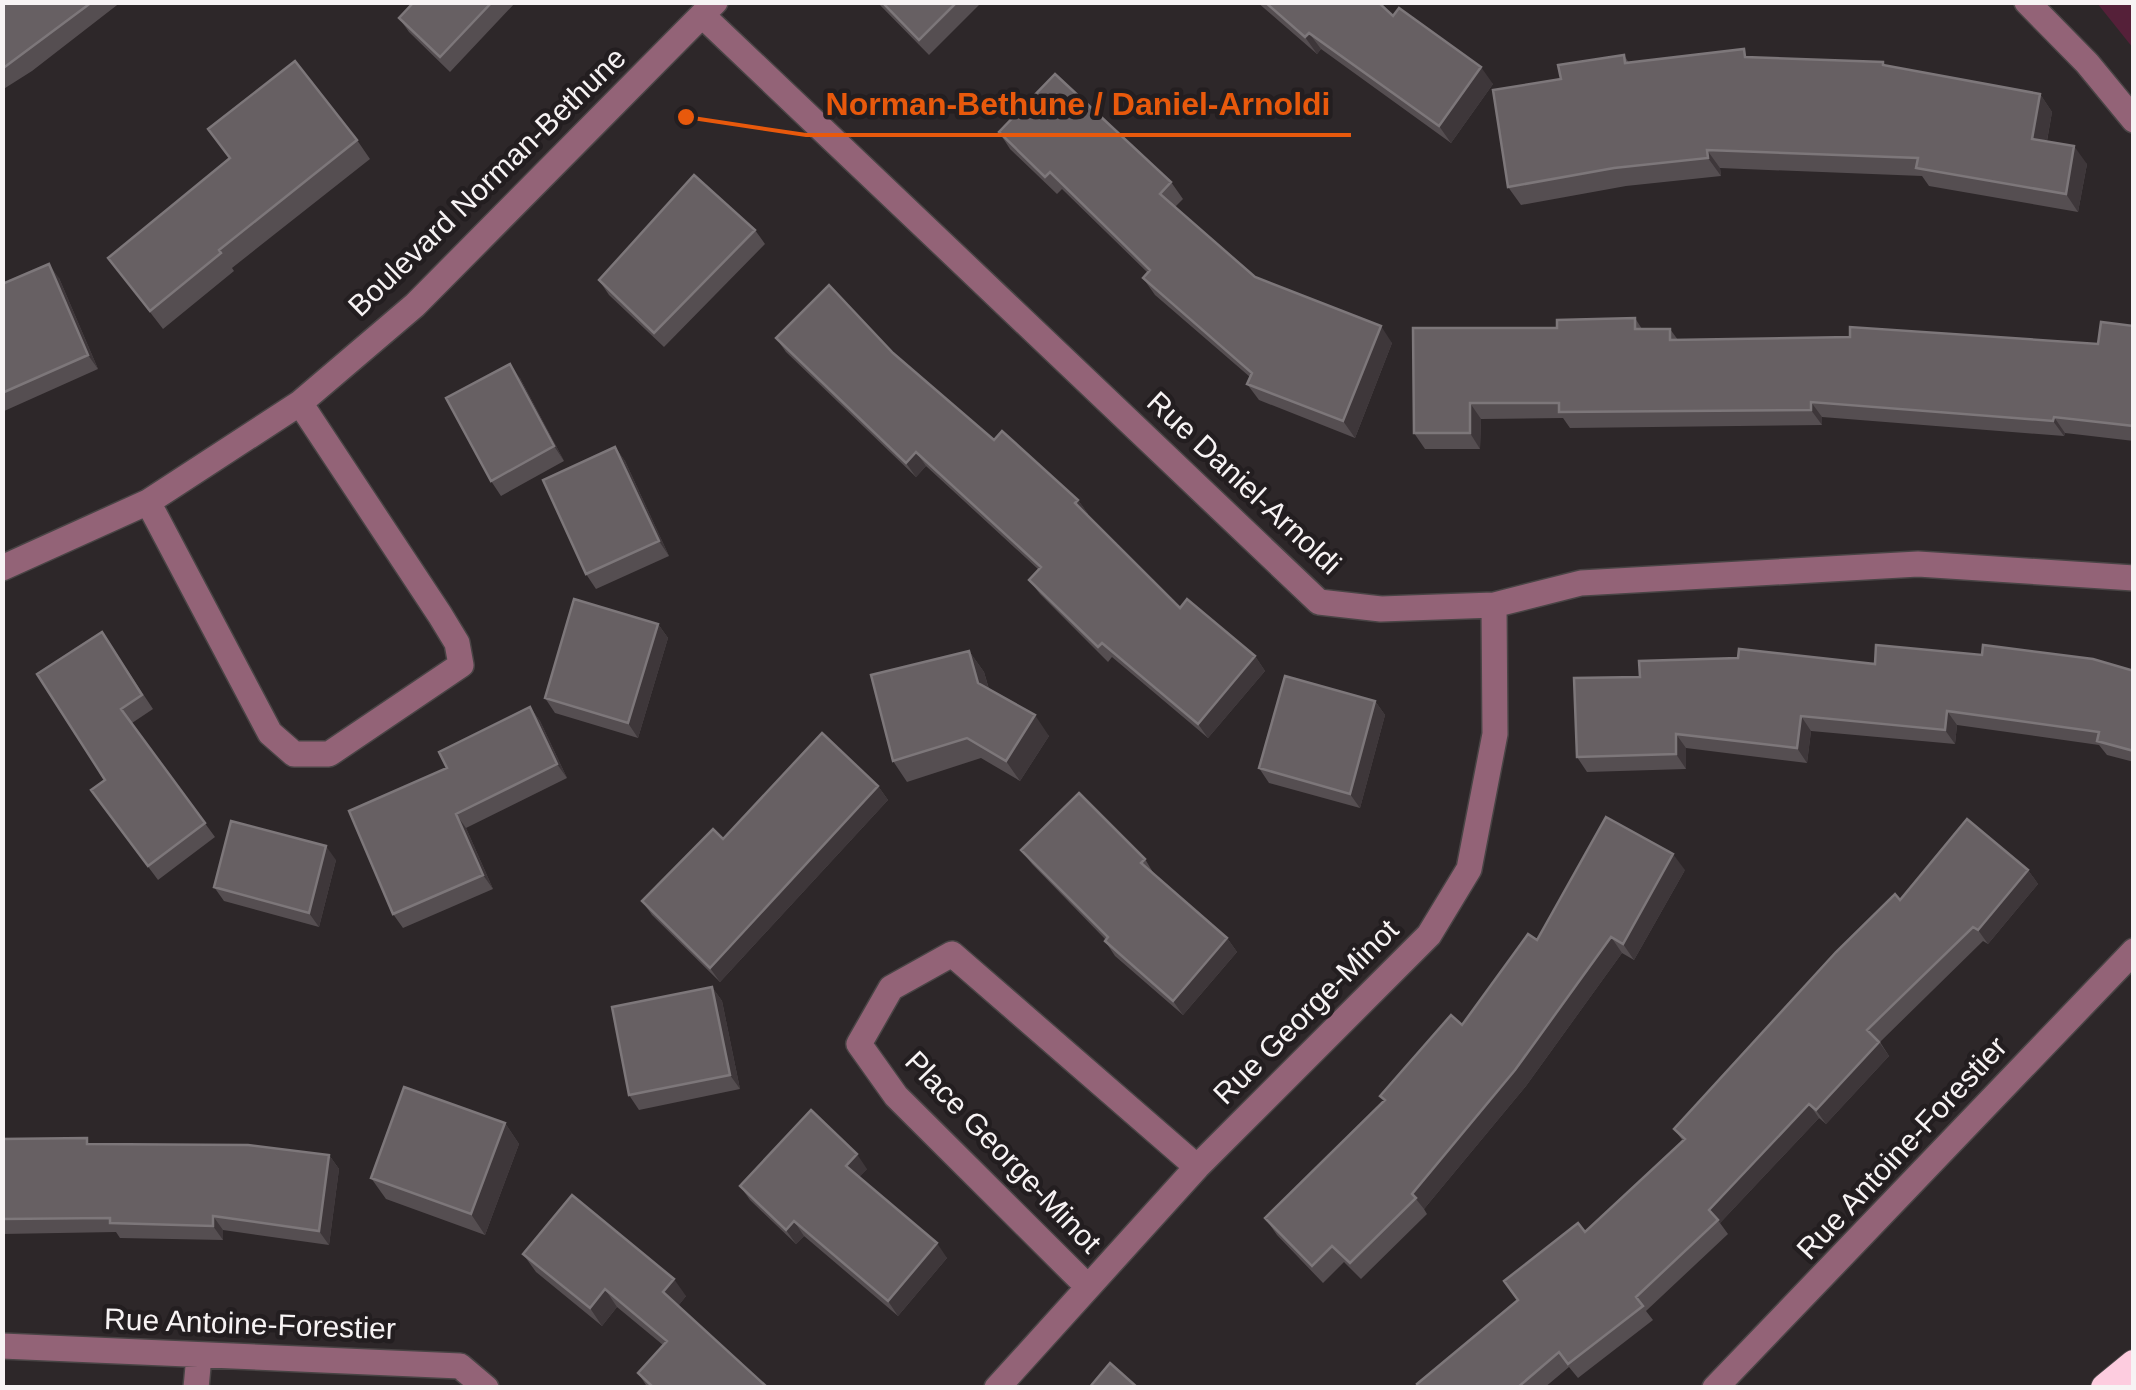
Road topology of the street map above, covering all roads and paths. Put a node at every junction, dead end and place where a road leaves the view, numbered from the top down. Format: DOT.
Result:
graph roads {
  1 [pos="2027,2"];
  2 [pos="709,9"];
  3 [pos="2134,120"];
  4 [pos="300,403"];
  5 [pos="148,502"];
  6 [pos="2,568"];
  7 [pos="2134,578"];
  8 [pos="1494,605"];
  9 [pos="2134,951"];
  10 [pos="1197,1166"];
  11 [pos="1088,1287"];
  12 [pos="2,1346"];
  13 [pos="200,1356"];
  14 [pos="2134,1365"];
  15 [pos="196,1388"];
  16 [pos="486,1388"];
  17 [pos="997,1388"];
  18 [pos="1715,1388"];
  19 [pos="2106,1388"];
  1 -- 3 [label="street"];
  2 -- 4 [label="street, Boulevard Norman-Bethune"];
  2 -- 8 [label="street, Rue Daniel-Arnoldi"];
  4 -- 5 [label="street, Boulevard Norman-Bethune"];
  4 -- 5 [label="street"];
  5 -- 6 [label="street, Boulevard Norman-Bethune"];
  7 -- 8 [label="street, Rue Daniel-Arnoldi"];
  8 -- 10 [label="street, Rue George-Minot"];
  9 -- 18 [label="street, Rue Antoine-Forestier"];
  10 -- 11 [label="street, Rue George-Minot"];
  10 -- 11 [label="street, Place George-Minot"];
  11 -- 17 [label="street, Rue George-Minot"];
  12 -- 13 [label="street, Rue Antoine-Forestier"];
  13 -- 15 [label="street"];
  13 -- 16 [label="street, Rue Antoine-Forestier"];
  14 -- 19 [label="highway"];
}
